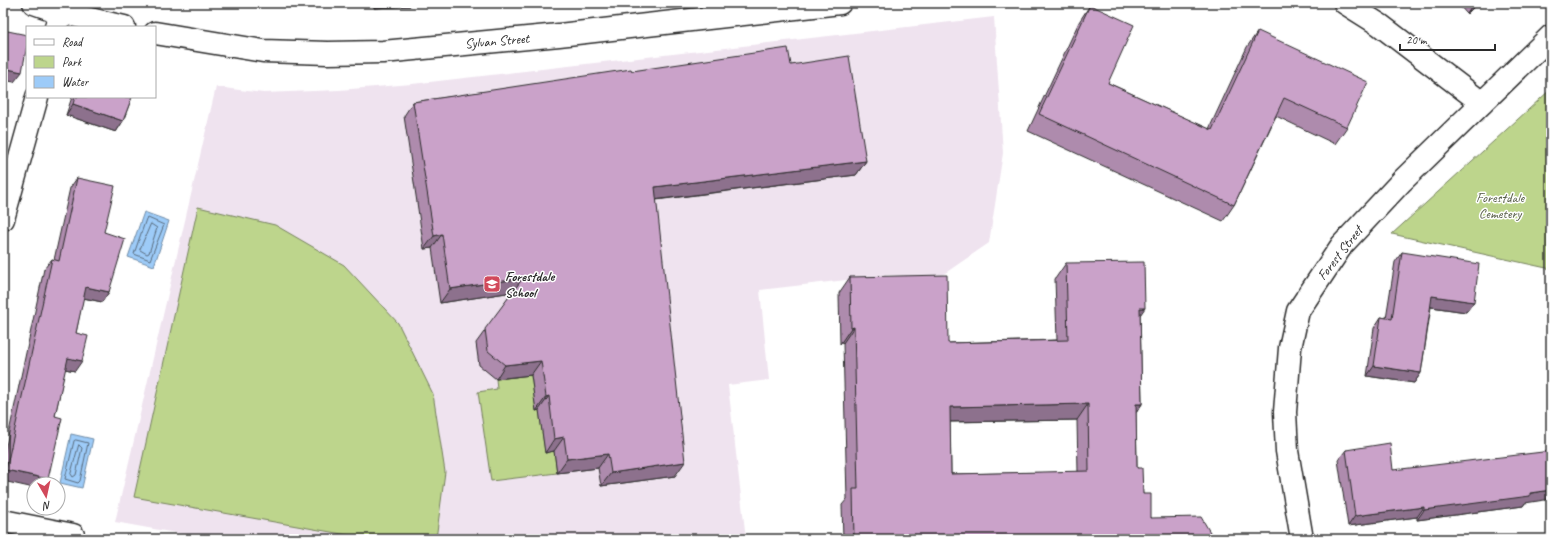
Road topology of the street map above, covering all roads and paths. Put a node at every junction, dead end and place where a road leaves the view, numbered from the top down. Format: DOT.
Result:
graph roads {
  1 [pos="34,3"];
  2 [pos="840,3"];
  3 [pos="1345,3"];
  4 [pos="58,20"];
  5 [pos="115,26"];
  6 [pos="156,33"];
  7 [pos="1551,36"];
  8 [pos="37,98"];
  9 [pos="1482,103"];
  10 [pos="3,219"];
  11 [pos="3,521"];
  12 [pos="73,535"];
  13 [pos="1302,539"];
  1 -- 4 [label="street"];
  2 -- 6 [label="street, Sylvan Street"];
  3 -- 9 [label="street"];
  4 -- 5 [label="street"];
  7 -- 9 [label="street, Forest Street"];
  8 -- 10 [label="street"];
  9 -- 13 [label="street, Forest Street"];
  11 -- 12 [label="street"];
}
